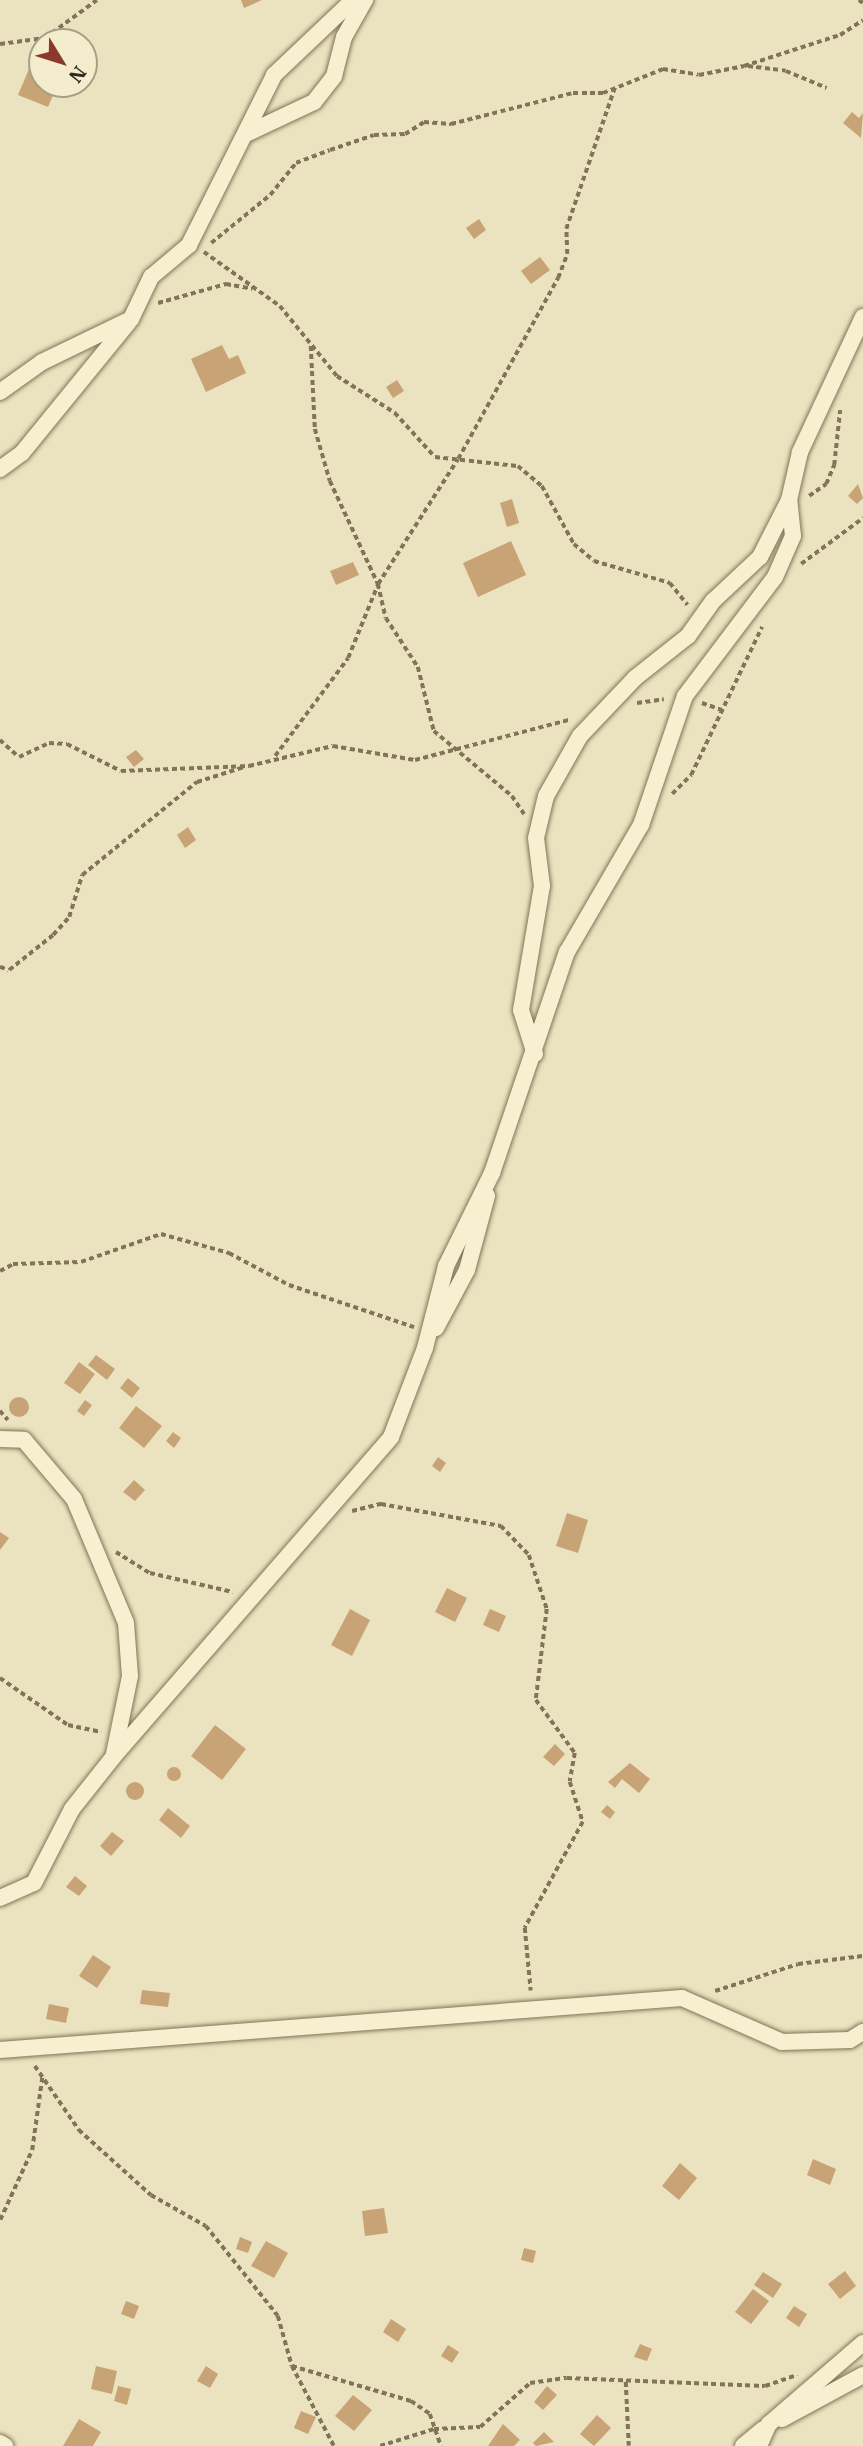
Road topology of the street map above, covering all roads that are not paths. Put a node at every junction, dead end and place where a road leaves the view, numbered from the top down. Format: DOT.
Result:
graph roads {
  1 [pos="353,0"];
  2 [pos="366,0"];
  3 [pos="246,134"];
  4 [pos="136,313"];
  5 [pos="863,317"];
  6 [pos="0,392"];
  7 [pos="0,470"];
  8 [pos="789,505"];
  9 [pos="535,1055"];
  10 [pos="492,1173"];
  11 [pos="425,1348"];
  12 [pos="0,1439"];
  13 [pos="114,1756"];
  14 [pos="0,1898"];
  15 [pos="863,2032"];
  16 [pos="0,2050"];
  17 [pos="863,2343"];
  18 [pos="863,2375"];
  19 [pos="769,2424"];
  20 [pos="0,2443"];
  21 [pos="5,2446"];
  22 [pos="743,2446"];
  23 [pos="759,2446"];
  1 -- 3 [label="street"];
  2 -- 3 [label="street"];
  3 -- 4 [label="street"];
  4 -- 6 [label="street"];
  4 -- 7 [label="street"];
  5 -- 8 [label="street"];
  8 -- 9 [label="street"];
  8 -- 9 [label="street"];
  9 -- 10 [label="street"];
  10 -- 11 [label="street"];
  10 -- 11 [label="street"];
  11 -- 13 [label="street"];
  12 -- 13 [label="street"];
  13 -- 14 [label="street"];
  15 -- 16 [label="street"];
  17 -- 19 [label="street"];
  18 -- 19 [label="street"];
  19 -- 22 [label="street"];
  19 -- 23 [label="street"];
  20 -- 21 [label="street"];
}
